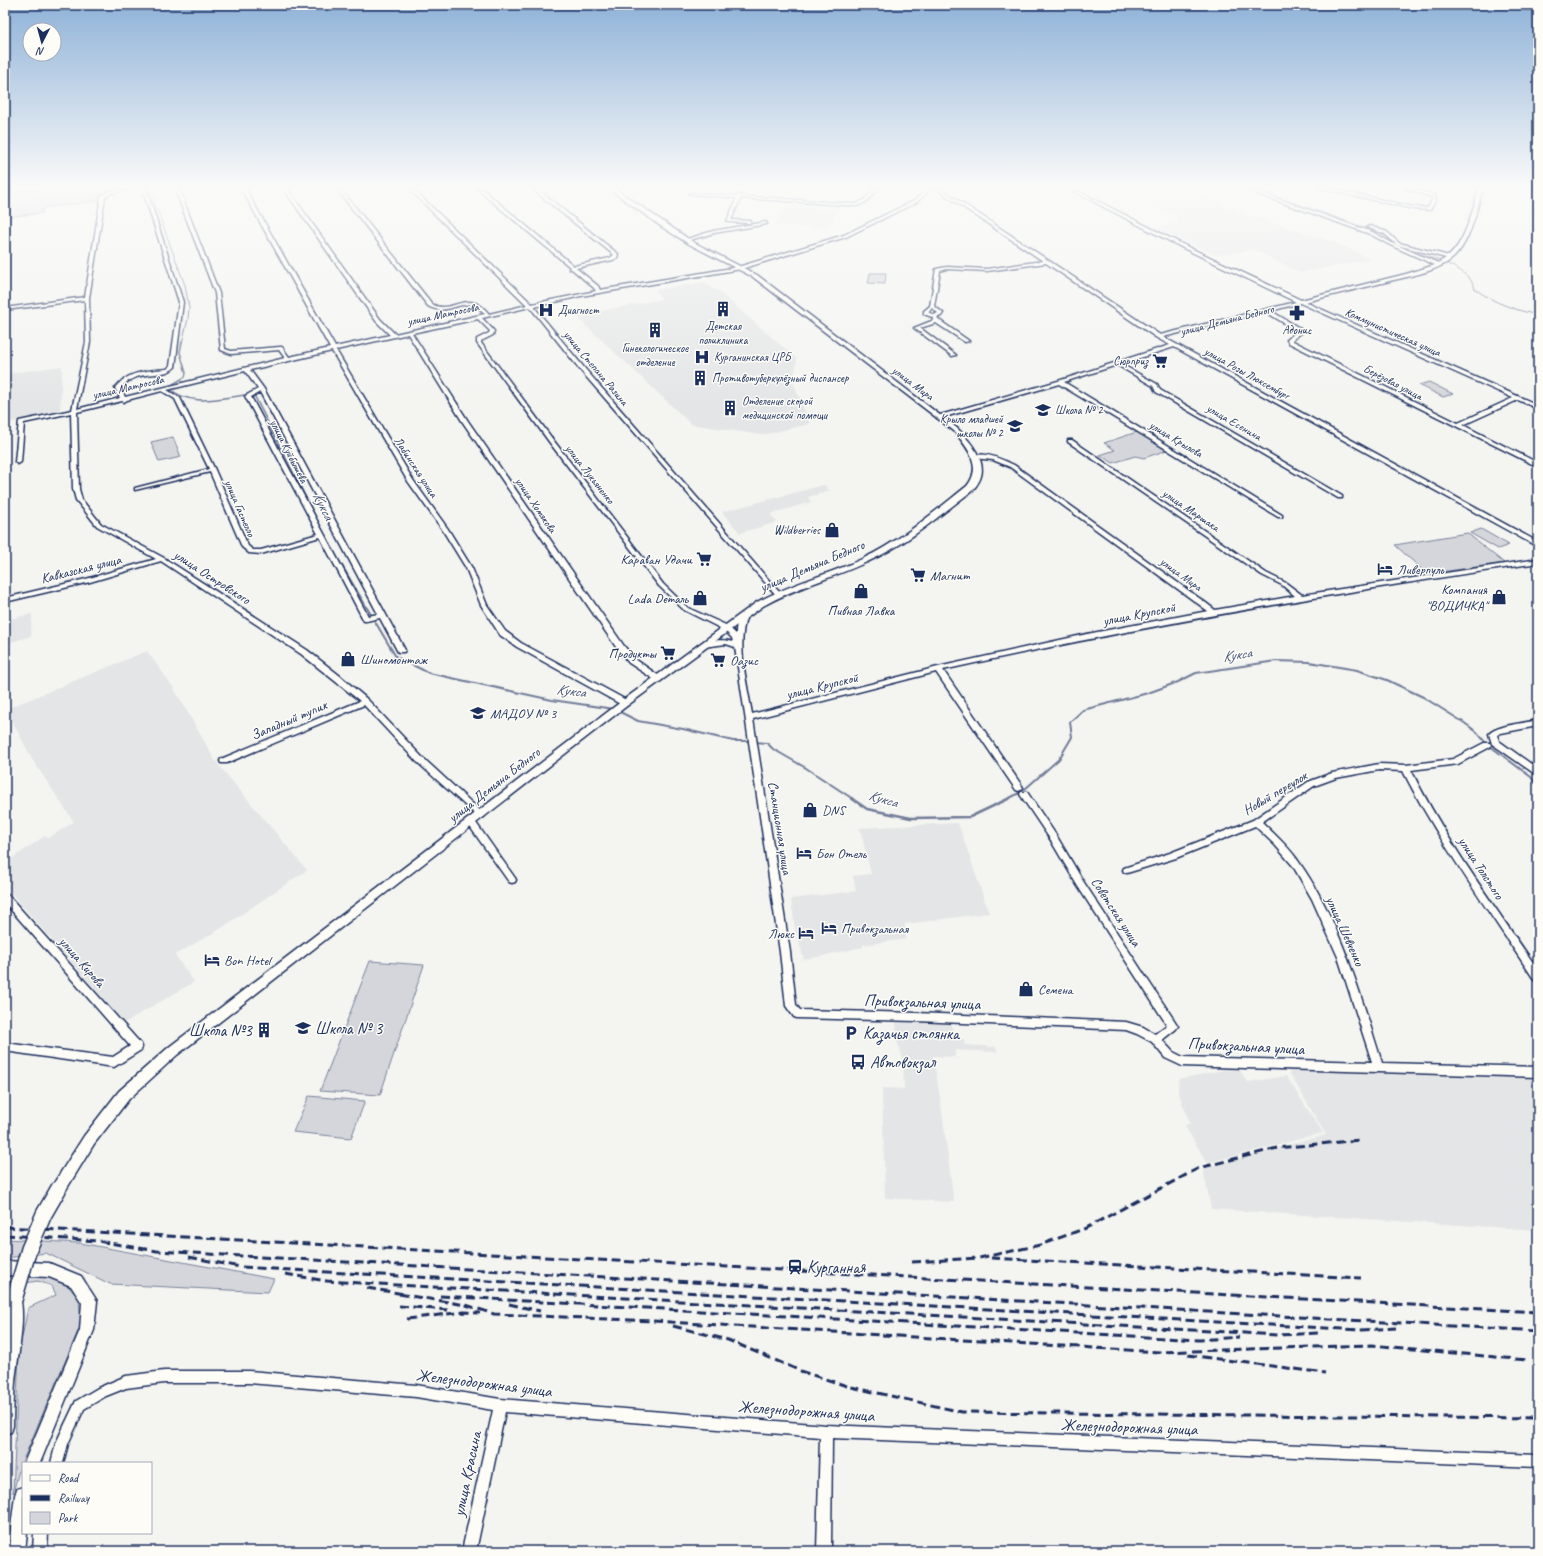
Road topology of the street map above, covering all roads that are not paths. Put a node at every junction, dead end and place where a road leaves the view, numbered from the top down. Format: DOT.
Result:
graph roads {
  1 [pos="93,261"];
  2 [pos="168,261"];
  3 [pos="205,261"];
  4 [pos="284,261"];
  5 [pos="336,261"];
  6 [pos="395,261"];
  7 [pos="484,261"];
  8 [pos="562,261"];
  9 [pos="604,261"];
  10 [pos="724,261"];
  11 [pos="764,261"];
  12 [pos="1213,261"];
  13 [pos="1433,261"];
  14 [pos="1446,261"];
  15 [pos="1047,262"];
  16 [pos="1441,264"];
  17 [pos="571,268"];
  18 [pos="740,268"];
  19 [pos="599,292"];
  20 [pos="87,298"];
  21 [pos="1300,302"];
  22 [pos="530,306"];
  23 [pos="932,306"];
  24 [pos="5,309"];
  25 [pos="1267,310"];
  26 [pos="488,315"];
  27 [pos="479,317"];
  28 [pos="936,318"];
  29 [pos="409,332"];
  30 [pos="393,335"];
  31 [pos="1159,336"];
  32 [pos="967,341"];
  33 [pos="1174,346"];
  34 [pos="333,349"];
  35 [pos="954,355"];
  36 [pos="288,359"];
  37 [pos="1118,364"];
  38 [pos="247,370"];
  39 [pos="1060,382"];
  40 [pos="261,389"];
  41 [pos="165,390"];
  42 [pos="1518,398"];
  43 [pos="124,400"];
  44 [pos="1538,407"];
  45 [pos="74,411"];
  46 [pos="939,417"];
  47 [pos="1459,426"];
  48 [pos="1070,441"];
  49 [pos="975,457"];
  50 [pos="18,462"];
  51 [pos="1538,466"];
  52 [pos="212,470"];
  53 [pos="137,489"];
  54 [pos="1340,497"];
  55 [pos="1280,516"];
  56 [pos="320,535"];
  57 [pos="1538,545"];
  58 [pos="162,559"];
  59 [pos="1538,561"];
  60 [pos="778,594"];
  61 [pos="1300,597"];
  62 [pos="5,600"];
  63 [pos="1212,612"];
  64 [pos="744,615"];
  65 [pos="376,617"];
  66 [pos="726,628"];
  67 [pos="703,645"];
  68 [pos="738,646"];
  69 [pos="401,650"];
  70 [pos="938,669"];
  71 [pos="658,678"];
  72 [pos="365,702"];
  73 [pos="619,707"];
  74 [pos="750,717"];
  75 [pos="1538,723"];
  76 [pos="1486,744"];
  77 [pos="224,762"];
  78 [pos="1406,768"];
  79 [pos="1538,773"];
  80 [pos="476,818"];
  81 [pos="1256,822"];
  82 [pos="1126,870"];
  83 [pos="512,880"];
  84 [pos="5,897"];
  85 [pos="1538,978"];
  86 [pos="796,1014"];
  87 [pos="1155,1039"];
  88 [pos="5,1047"];
  89 [pos="1379,1068"];
  90 [pos="1538,1072"];
  91 [pos="5,1268"];
  92 [pos="14,1300"];
  93 [pos="5,1316"];
  94 [pos="500,1405"];
  95 [pos="5,1426"];
  96 [pos="826,1431"];
  97 [pos="1538,1461"];
  98 [pos="32,1462"];
  99 [pos="56,1462"];
  100 [pos="22,1504"];
  101 [pos="41,1534"];
  102 [pos="17,1551"];
  103 [pos="40,1551"];
  104 [pos="469,1551"];
  105 [pos="824,1551"];
  1 -- 20 [label="street, улица Островского"];
  2 -- 43 [label="street"];
  3 -- 36 [label="street"];
  4 -- 34 [label="street, Лабинская улица"];
  5 -- 30 [label="street"];
  6 -- 26 [label="street"];
  7 -- 22 [label="street, улица Степана Разина"];
  8 -- 17 [label="street"];
  9 -- 17 [label="street"];
  10 -- 18 [label="main road, улица Мира"];
  11 -- 18 [label="street, улица Матросова"];
  12 -- 21 [label="street, Коммунистическая улица"];
  13 -- 16 [label="street"];
  14 -- 16 [label="street, улица Демьяна Бедного"];
  15 -- 23 [label="street"];
  15 -- 31 [label="street, улица Розы Люксембург"];
  16 -- 21 [label="street, улица Демьяна Бедного"];
  17 -- 19 [label="street"];
  18 -- 19 [label="street, улица Матросова"];
  18 -- 46 [label="main road, улица Мира"];
  19 -- 22 [label="street, улица Матросова"];
  20 -- 24 [label="street"];
  20 -- 45 [label="street, улица Островского"];
  21 -- 25 [label="street, улица Демьяна Бедного"];
  21 -- 42 [label="street, Коммунистическая улица"];
  22 -- 26 [label="street, улица Матросова"];
  22 -- 60 [label="street, улица Степана Разина"];
  23 -- 28 [label="street"];
  23 -- 28 [label="street"];
  25 -- 31 [label="street, улица Демьяна Бедного"];
  25 -- 47 [label="street, Берёзовая улица"];
  26 -- 27 [label="street, улица Матросова"];
  27 -- 29 [label="street, улица Матросова"];
  27 -- 66 [label="street, улица Лукьяненко"];
  28 -- 32 [label="street"];
  28 -- 35 [label="street"];
  29 -- 30 [label="street, улица Матросова"];
  29 -- 71 [label="street, улица Хомякова"];
  30 -- 34 [label="street, улица Матросова"];
  31 -- 33 [label="street, улица Розы Люксембург"];
  33 -- 37 [label="street, улица Демьяна Бедного"];
  33 -- 57 [label="street, улица Розы Люксембург"];
  34 -- 36 [label="street, улица Матросова"];
  34 -- 73 [label="street, Лабинская улица"];
  36 -- 38 [label="street, улица Матросова"];
  37 -- 39 [label="street, улица Демьяна Бедного"];
  37 -- 54 [label="street, улица Есенина"];
  38 -- 40 [label="street, улица Куйбышева"];
  38 -- 41 [label="street, улица Матросова"];
  39 -- 46 [label="street, улица Демьяна Бедного"];
  39 -- 55 [label="street, улица Крылова"];
  40 -- 56 [label="street, улица Куйбышева"];
  40 -- 65 [label="street, улица Куйбышева"];
  41 -- 43 [label="street, улица Матросова"];
  41 -- 52 [label="street, улица Гастелло"];
  42 -- 44 [label="street, Коммунистическая улица"];
  42 -- 47 [label="street"];
  43 -- 45 [label="street, улица Матросова"];
  45 -- 50 [label="street, улица Матросова"];
  45 -- 58 [label="street, улица Островского"];
  46 -- 49 [label="main road, улица Мира"];
  47 -- 51 [label="street, Берёзовая улица"];
  48 -- 61 [label="street, улица Маршака"];
  49 -- 60 [label="main road, улица Демьяна Бедного"];
  49 -- 63 [label="street, улица Мира"];
  52 -- 53 [label="street, улица Гастелло"];
  52 -- 56 [label="street, улица Гастелло"];
  56 -- 65 [label="street, улица Куйбышева"];
  58 -- 62 [label="street, Кавказская улица"];
  58 -- 72 [label="street, улица Островского"];
  59 -- 61 [label="street, улица Крупской"];
  60 -- 64 [label="main road, улица Демьяна Бедного"];
  61 -- 63 [label="street, улица Крупской"];
  63 -- 70 [label="street, улица Крупской"];
  64 -- 66 [label="main road, улица Демьяна Бедного"];
  64 -- 68 [label="street, Станционная улица"];
  65 -- 69 [label="street, улица Куйбышева"];
  66 -- 67 [label="main road, улица Демьяна Бедного"];
  66 -- 68 [label="street, Станционная улица"];
  67 -- 68 [label="street"];
  67 -- 71 [label="main road, улица Демьяна Бедного"];
  68 -- 74 [label="street, Станционная улица"];
  70 -- 74 [label="street, улица Крупской"];
  70 -- 87 [label="street, Советская улица"];
  71 -- 73 [label="main road, улица Демьяна Бедного"];
  72 -- 77 [label="street, Западный тупик"];
  72 -- 80 [label="street, улица Островского"];
  73 -- 80 [label="main road, улица Демьяна Бедного"];
  74 -- 86 [label="street, Станционная улица"];
  75 -- 79 [label="street"];
  76 -- 78 [label="street, Новый переулок"];
  78 -- 81 [label="street, Новый переулок"];
  78 -- 85 [label="street, улица Толстого"];
  80 -- 83 [label="street, улица Островского"];
  80 -- 92 [label="main road, улица Демьяна Бедного, bridge"];
  81 -- 82 [label="street, Новый переулок"];
  81 -- 89 [label="street, улица Шевченко"];
  84 -- 88 [label="street, улица Кирова"];
  86 -- 87 [label="street, Привокзальная улица"];
  87 -- 89 [label="street, Привокзальная улица"];
  89 -- 90 [label="street, Привокзальная улица"];
  91 -- 98 [label="main road"];
  92 -- 93 [label="main road"];
  92 -- 95 [label="main road"];
  94 -- 96 [label="street, Железнодорожная улица"];
  94 -- 99 [label="street, Железнодорожная улица"];
  94 -- 104 [label="street, улица Красина"];
  96 -- 97 [label="street, Железнодорожная улица"];
  96 -- 105 [label="street"];
  100 -- 102 [label="main road"];
  101 -- 103 [label="street"];
}
